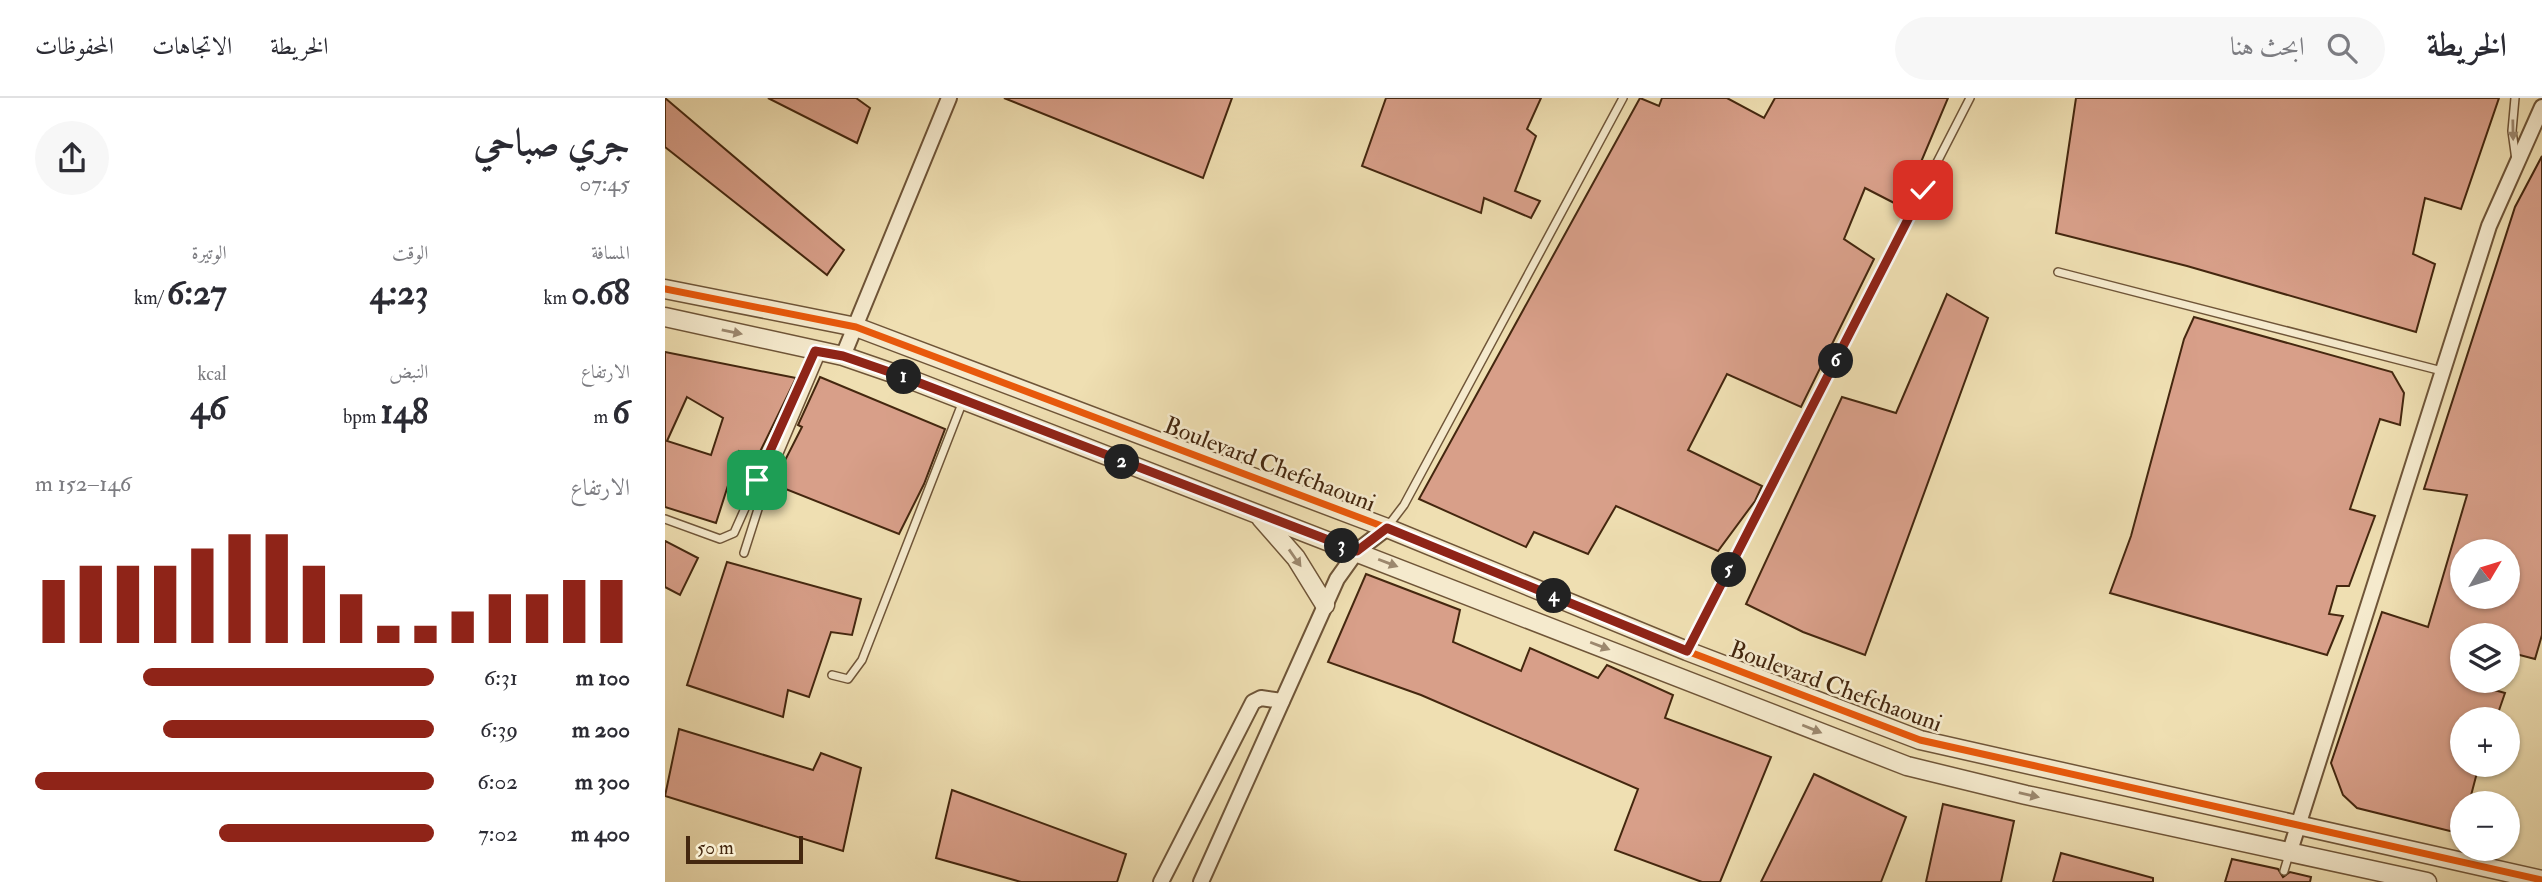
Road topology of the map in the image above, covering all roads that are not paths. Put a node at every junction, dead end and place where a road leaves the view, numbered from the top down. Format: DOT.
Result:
graph roads {
  1 [pos="949,98"];
  2 [pos="1623,98"];
  3 [pos="1971,98"];
  4 [pos="2515,98"];
  5 [pos="2542,107"];
  6 [pos="2517,162"];
  7 [pos="2058,272"];
  8 [pos="665,289"];
  9 [pos="665,317"];
  10 [pos="856,327"];
  11 [pos="819,351"];
  12 [pos="843,356"];
  13 [pos="2443,372"];
  14 [pos="963,400"];
  15 [pos="1105,422"];
  16 [pos="1095,452"];
  17 [pos="757,480"];
  18 [pos="766,484"];
  19 [pos="1259,515"];
  20 [pos="665,519"];
  21 [pos="1387,528"];
  22 [pos="1357,551"];
  23 [pos="744,553"];
  24 [pos="1325,605"];
  25 [pos="1687,651"];
  26 [pos="832,675"];
  27 [pos="1282,701"];
  28 [pos="2297,822"];
  29 [pos="2290,851"];
  30 [pos="2284,871"];
  31 [pos="2542,880"];
  32 [pos="1161,882"];
  33 [pos="1201,882"];
  34 [pos="2427,882"];
  1 -- 10 [label="street"];
  2 -- 21 [label="lane"];
  3 -- 25 [label="lane"];
  4 -- 6 [label="lane, one-way"];
  5 -- 6 [label="street"];
  6 -- 13 [label="street"];
  7 -- 13 [label="lane"];
  8 -- 10 [label="street, Boulevard Chefchaouni"];
  9 -- 11 [label="street, Boulevard Chefchaouni, one-way"];
  10 -- 12 [label="street"];
  10 -- 15 [label="street, Boulevard Chefchaouni"];
  11 -- 12 [label="street, Boulevard Chefchaouni"];
  11 -- 17 [label="lane"];
  11 -- 18 [label="lane"];
  12 -- 14 [label="street, Boulevard Chefchaouni"];
  13 -- 28 [label="street"];
  14 -- 16 [label="street, Boulevard Chefchaouni"];
  14 -- 26 [label="lane"];
  15 -- 16 [label="street"];
  15 -- 21 [label="street, Boulevard Chefchaouni"];
  16 -- 19 [label="street, Boulevard Chefchaouni"];
  17 -- 18 [label="lane"];
  17 -- 20 [label="lane"];
  18 -- 23 [label="lane"];
  19 -- 22 [label="street, Boulevard Chefchaouni"];
  19 -- 24 [label="street, one-way"];
  21 -- 22 [label="street"];
  21 -- 25 [label="street, Boulevard Chefchaouni"];
  22 -- 24 [label="street"];
  22 -- 29 [label="street, Boulevard Chefchaouni, one-way"];
  24 -- 27 [label="street"];
  25 -- 28 [label="street, Boulevard Chefchaouni"];
  27 -- 32 [label="street"];
  27 -- 33 [label="street"];
  28 -- 29 [label="street"];
  28 -- 31 [label="street, Boulevard Chefchaouni"];
  29 -- 30 [label="lane"];
  29 -- 34 [label="street, Boulevard Chefchaouni"];
}
